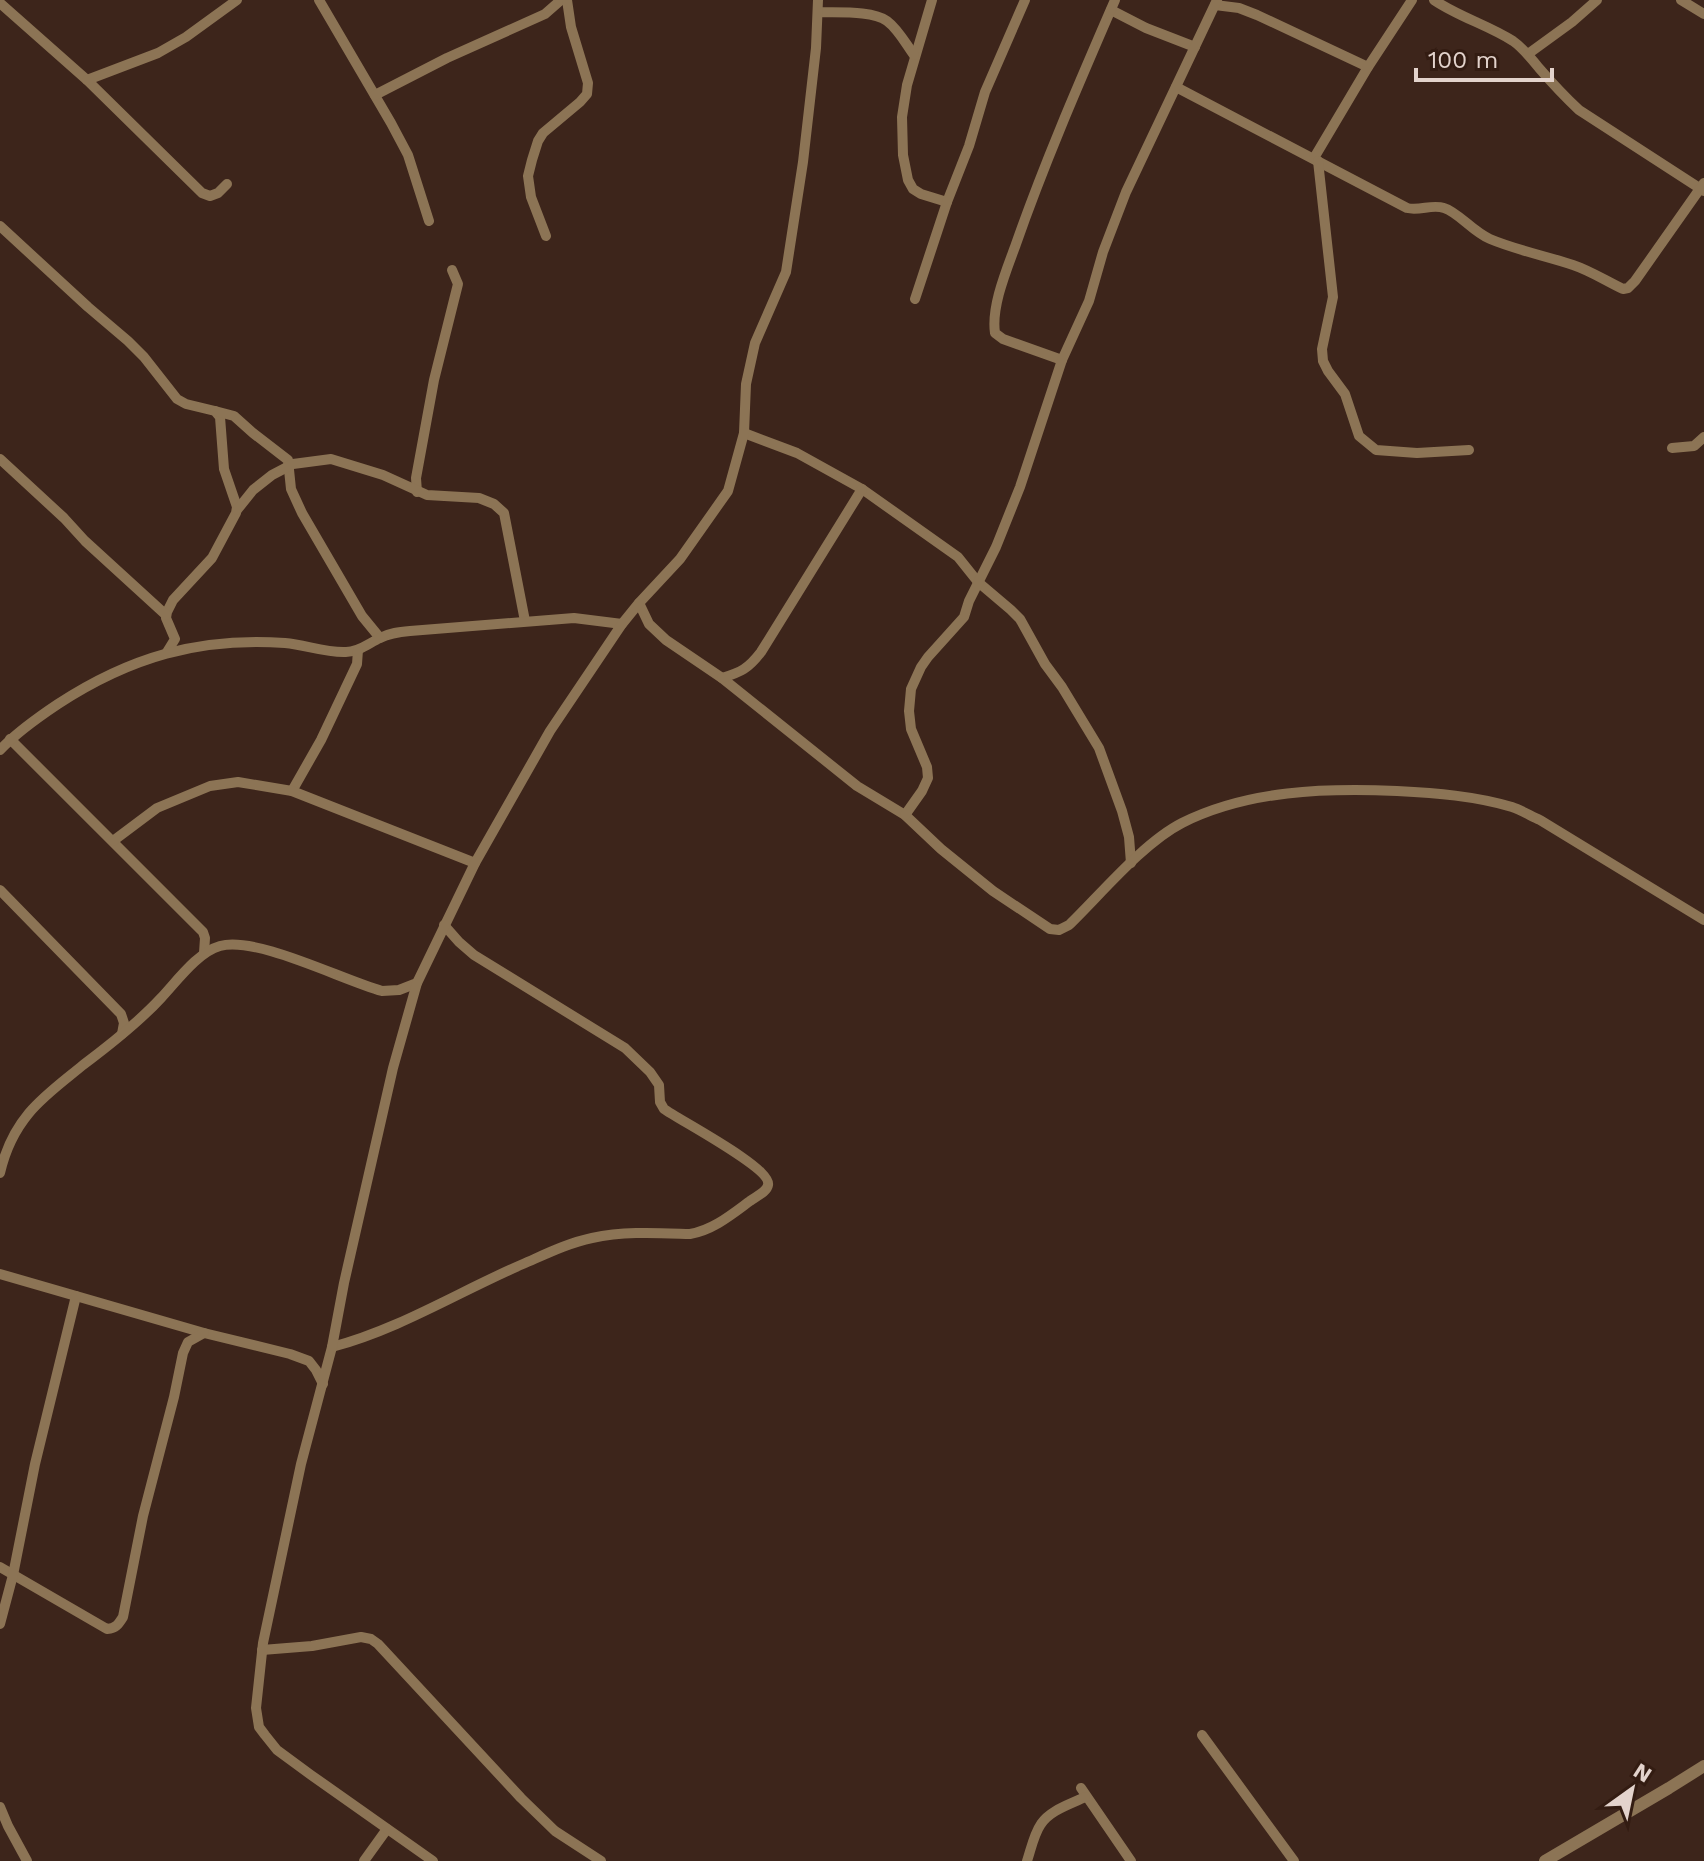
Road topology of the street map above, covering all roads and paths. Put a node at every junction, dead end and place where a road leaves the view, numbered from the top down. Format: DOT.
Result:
graph roads {
  1 [pos="237,0"];
  2 [pos="319,0"];
  3 [pos="564,0"];
  4 [pos="818,0"];
  5 [pos="932,0"];
  6 [pos="1025,0"];
  7 [pos="1412,0"];
  8 [pos="1434,0"];
  9 [pos="1597,0"];
  10 [pos="1681,0"];
  11 [pos="1216,2"];
  12 [pos="0,3"];
  13 [pos="550,4"];
  14 [pos="1113,5"];
  15 [pos="818,12"];
  16 [pos="1704,14"];
  17 [pos="1195,47"];
  18 [pos="1528,54"];
  19 [pos="914,55"];
  20 [pos="1368,67"];
  21 [pos="87,80"];
  22 [pos="1176,87"];
  23 [pos="375,95"];
  24 [pos="1316,160"];
  25 [pos="227,184"];
  26 [pos="1703,188"];
  27 [pos="947,202"];
  28 [pos="429,221"];
  29 [pos="0,226"];
  30 [pos="546,236"];
  31 [pos="452,270"];
  32 [pos="915,299"];
  33 [pos="1062,360"];
  34 [pos="215,411"];
  35 [pos="744,433"];
  36 [pos="1704,437"];
  37 [pos="1672,448"];
  38 [pos="1469,450"];
  39 [pos="0,459"];
  40 [pos="289,466"];
  41 [pos="862,489"];
  42 [pos="417,492"];
  43 [pos="237,510"];
  44 [pos="978,582"];
  45 [pos="639,603"];
  46 [pos="166,615"];
  47 [pos="525,621"];
  48 [pos="622,624"];
  49 [pos="380,638"];
  50 [pos="358,650"];
  51 [pos="167,652"];
  52 [pos="722,678"];
  53 [pos="10,739"];
  54 [pos="0,750"];
  55 [pos="292,791"];
  56 [pos="905,815"];
  57 [pos="113,841"];
  58 [pos="475,863"];
  59 [pos="1131,863"];
  60 [pos="0,890"];
  61 [pos="1704,920"];
  62 [pos="444,925"];
  63 [pos="204,953"];
  64 [pos="417,983"];
  65 [pos="122,1034"];
  66 [pos="2,1153"];
  67 [pos="0,1173"];
  68 [pos="0,1274"];
  69 [pos="76,1296"];
  70 [pos="204,1333"];
  71 [pos="332,1351"];
  72 [pos="309,1361"];
  73 [pos="323,1384"];
  74 [pos="0,1567"];
  75 [pos="13,1575"];
  76 [pos="0,1624"];
  77 [pos="262,1650"];
  78 [pos="1202,1735"];
  79 [pos="1704,1766"];
  80 [pos="0,1807"];
  81 [pos="387,1829"];
  82 [pos="1563,1856"];
  83 [pos="597,1858"];
  84 [pos="27,1861"];
  85 [pos="364,1861"];
  86 [pos="433,1861"];
  87 [pos="581,1861"];
  88 [pos="1027,1861"];
  89 [pos="1131,1861"];
  90 [pos="1294,1861"];
  91 [pos="1545,1861"];
  1 -- 21 [label="street"];
  2 -- 23 [label="street"];
  3 -- 13 [label="street"];
  3 -- 30 [label="street"];
  4 -- 15 [label="street"];
  5 -- 19 [label="street"];
  6 -- 27 [label="street"];
  7 -- 20 [label="street"];
  8 -- 18 [label="street"];
  9 -- 18 [label="street"];
  10 -- 16 [label="street"];
  11 -- 17 [label="street"];
  11 -- 20 [label="street"];
  12 -- 21 [label="street"];
  13 -- 23 [label="street"];
  14 -- 17 [label="street"];
  14 -- 33 [label="street"];
  15 -- 19 [label="street"];
  15 -- 35 [label="street"];
  17 -- 22 [label="street"];
  18 -- 26 [label="street"];
  19 -- 27 [label="street"];
  20 -- 24 [label="street"];
  21 -- 25 [label="street"];
  22 -- 24 [label="street"];
  22 -- 33 [label="street"];
  23 -- 28 [label="street"];
  24 -- 26 [label="street"];
  24 -- 38 [label="street"];
  27 -- 32 [label="street"];
  29 -- 34 [label="street"];
  31 -- 42 [label="street"];
  33 -- 44 [label="street"];
  34 -- 40 [label="street"];
  34 -- 43 [label="street"];
  35 -- 41 [label="street"];
  35 -- 45 [label="street"];
  36 -- 37 [label="street"];
  39 -- 46 [label="street"];
  40 -- 42 [label="street"];
  40 -- 43 [label="street"];
  40 -- 49 [label="street"];
  41 -- 44 [label="street"];
  41 -- 52 [label="street"];
  42 -- 47 [label="street"];
  43 -- 46 [label="street"];
  44 -- 56 [label="street"];
  44 -- 59 [label="street"];
  45 -- 48 [label="street"];
  45 -- 52 [label="street"];
  46 -- 51 [label="street"];
  47 -- 48 [label="street"];
  47 -- 49 [label="street"];
  48 -- 58 [label="street"];
  49 -- 50 [label="street"];
  50 -- 51 [label="street"];
  50 -- 55 [label="street"];
  51 -- 53 [label="street"];
  52 -- 56 [label="street"];
  53 -- 54 [label="street"];
  53 -- 57 [label="street"];
  55 -- 57 [label="street"];
  55 -- 58 [label="street"];
  56 -- 59 [label="street"];
  57 -- 63 [label="street"];
  58 -- 62 [label="street"];
  59 -- 61 [label="street"];
  60 -- 65 [label="street"];
  62 -- 64 [label="street"];
  62 -- 71 [label="street"];
  63 -- 64 [label="street"];
  63 -- 65 [label="street"];
  64 -- 71 [label="street"];
  65 -- 66 [label="street"];
  66 -- 67 [label="street"];
  68 -- 69 [label="street"];
  69 -- 70 [label="street"];
  69 -- 75 [label="street"];
  70 -- 72 [label="street"];
  70 -- 75 [label="street"];
  71 -- 72 [label="street"];
  71 -- 73 [label="street"];
  72 -- 73 [label="street"];
  73 -- 77 [label="street"];
  74 -- 75 [label="street"];
  75 -- 76 [label="street"];
  77 -- 81 [label="street"];
  77 -- 83 [label="street"];
  78 -- 90 [label="street"];
  79 -- 82 [label="street"];
  80 -- 84 [label="street"];
  81 -- 85 [label="street"];
  81 -- 86 [label="street"];
  82 -- 91 [label="street"];
  83 -- 87 [label="street"];
  88 -- 89 [label="street"];
}
